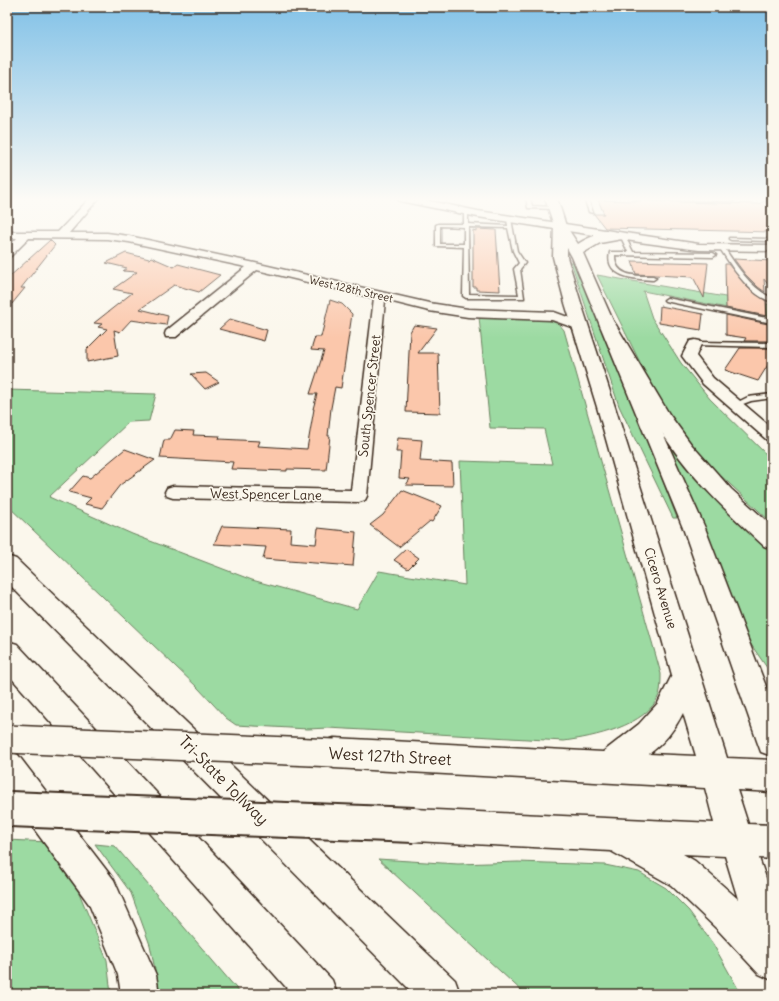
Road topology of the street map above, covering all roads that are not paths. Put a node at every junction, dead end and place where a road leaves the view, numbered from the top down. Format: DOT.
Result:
graph roads {
  1 [pos="16,245"];
  2 [pos="156,245"];
  3 [pos="438,245"];
  4 [pos="514,245"];
  5 [pos="560,245"];
  6 [pos="572,245"];
  7 [pos="584,245"];
  8 [pos="626,245"];
  9 [pos="672,245"];
  10 [pos="466,246"];
  11 [pos="721,247"];
  12 [pos="772,248"];
  13 [pos="710,251"];
  14 [pos="576,252"];
  15 [pos="631,253"];
  16 [pos="7,254"];
  17 [pos="255,266"];
  18 [pos="653,278"];
  19 [pos="380,295"];
  20 [pos="667,300"];
  21 [pos="772,300"];
  22 [pos="573,303"];
  23 [pos="554,316"];
  24 [pos="772,321"];
  25 [pos="608,325"];
  26 [pos="580,326"];
  27 [pos="171,334"];
  28 [pos="695,344"];
  29 [pos="772,345"];
  30 [pos="772,396"];
  31 [pos="735,405"];
  32 [pos="772,436"];
  33 [pos="174,492"];
  34 [pos="359,496"];
  35 [pos="772,540"];
  36 [pos="7,566"];
  37 [pos="7,653"];
  38 [pos="747,673"];
  39 [pos="687,675"];
  40 [pos="772,694"];
  41 [pos="7,739"];
  42 [pos="772,741"];
  43 [pos="7,766"];
  44 [pos="608,767"];
  45 [pos="717,772"];
  46 [pos="772,776"];
  47 [pos="8,809"];
  48 [pos="612,834"];
  49 [pos="736,840"];
  50 [pos="772,842"];
  51 [pos="772,948"];
  52 [pos="772,961"];
  53 [pos="140,994"];
  54 [pos="318,994"];
  55 [pos="441,994"];
  1 -- 16 [label="street"];
  2 -- 17 [label="street, West 128th Street"];
  3 -- 10 [label="lane"];
  4 -- 10 [label="lane"];
  5 -- 22 [label="main road, Cicero Avenue"];
  6 -- 14 [label="main road, Cicero Avenue"];
  7 -- 14 [label="main road"];
  8 -- 15 [label="lane"];
  9 -- 13 [label="street"];
  11 -- 12 [label="street"];
  11 -- 13 [label="street"];
  11 -- 21 [label="lane"];
  13 -- 15 [label="lane"];
  14 -- 25 [label="main road, Cicero Avenue"];
  15 -- 18 [label="lane"];
  17 -- 19 [label="street, West 128th Street"];
  17 -- 27 [label="street"];
  19 -- 23 [label="street, West 128th Street"];
  19 -- 34 [label="street, South Spencer Street"];
  20 -- 24 [label="lane"];
  22 -- 23 [label="street"];
  22 -- 26 [label="main road, Cicero Avenue"];
  23 -- 26 [label="street, West 128th Street"];
  25 -- 35 [label="main road"];
  25 -- 38 [label="main road, Cicero Avenue"];
  26 -- 39 [label="main road, Cicero Avenue"];
  28 -- 29 [label="lane"];
  28 -- 31 [label="street"];
  30 -- 31 [label="lane"];
  31 -- 32 [label="street"];
  33 -- 34 [label="street, West Spencer Lane"];
  36 -- 55 [label="main road, Tri-State Tollway"];
  37 -- 54 [label="main road"];
  38 -- 40 [label="main road"];
  38 -- 42 [label="main road, Cicero Avenue"];
  39 -- 44 [label="main road"];
  39 -- 45 [label="main road, Cicero Avenue"];
  41 -- 44 [label="main road, West 127th Street, bridge"];
  43 -- 53 [label="main road"];
  44 -- 45 [label="main road, West 127th Street"];
  45 -- 46 [label="main road, West 127th Street"];
  45 -- 49 [label="main road, Cicero Avenue"];
  47 -- 48 [label="main road, bridge"];
  48 -- 49 [label="main road"];
  48 -- 52 [label="main road"];
  49 -- 50 [label="main road"];
  49 -- 51 [label="main road, Cicero Avenue"];
}
